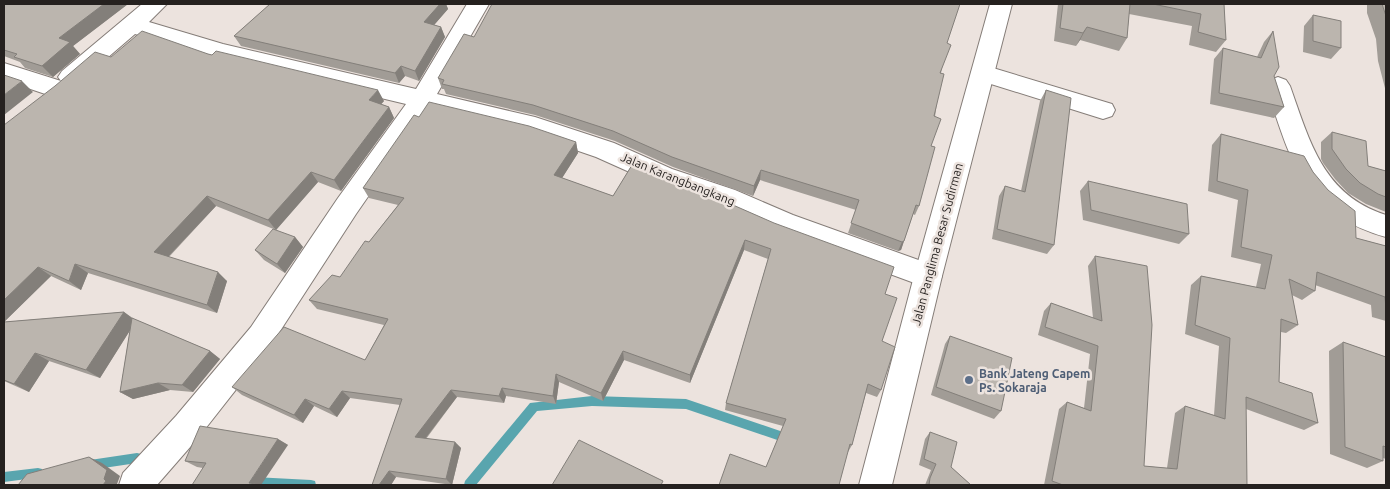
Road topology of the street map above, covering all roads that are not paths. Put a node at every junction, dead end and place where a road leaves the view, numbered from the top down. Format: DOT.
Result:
graph roads {
  1 [pos="156,4"];
  2 [pos="478,4"];
  3 [pos="1001,4"];
  4 [pos="132,25"];
  5 [pos="4,71"];
  6 [pos="983,73"];
  7 [pos="1278,86"];
  8 [pos="57,89"];
  9 [pos="423,98"];
  10 [pos="34,106"];
  11 [pos="1103,110"];
  12 [pos="1386,226"];
  13 [pos="928,276"];
  14 [pos="139,481"];
  15 [pos="875,485"];
  1 -- 4 [label="main road"];
  2 -- 9 [label="main road"];
  3 -- 6 [label="main road, Jalan Panglima Besar Sudirman"];
  4 -- 8 [label="main road"];
  4 -- 9 [label="main road, Jalan Karangbangkang"];
  5 -- 8 [label="main road"];
  6 -- 11 [label="main road"];
  6 -- 13 [label="main road, Jalan Panglima Besar Sudirman"];
  7 -- 12 [label="main road"];
  8 -- 10 [label="main road"];
  9 -- 13 [label="main road, Jalan Karangbangkang"];
  9 -- 14 [label="main road"];
  13 -- 15 [label="main road, Jalan Panglima Besar Sudirman"];
}
